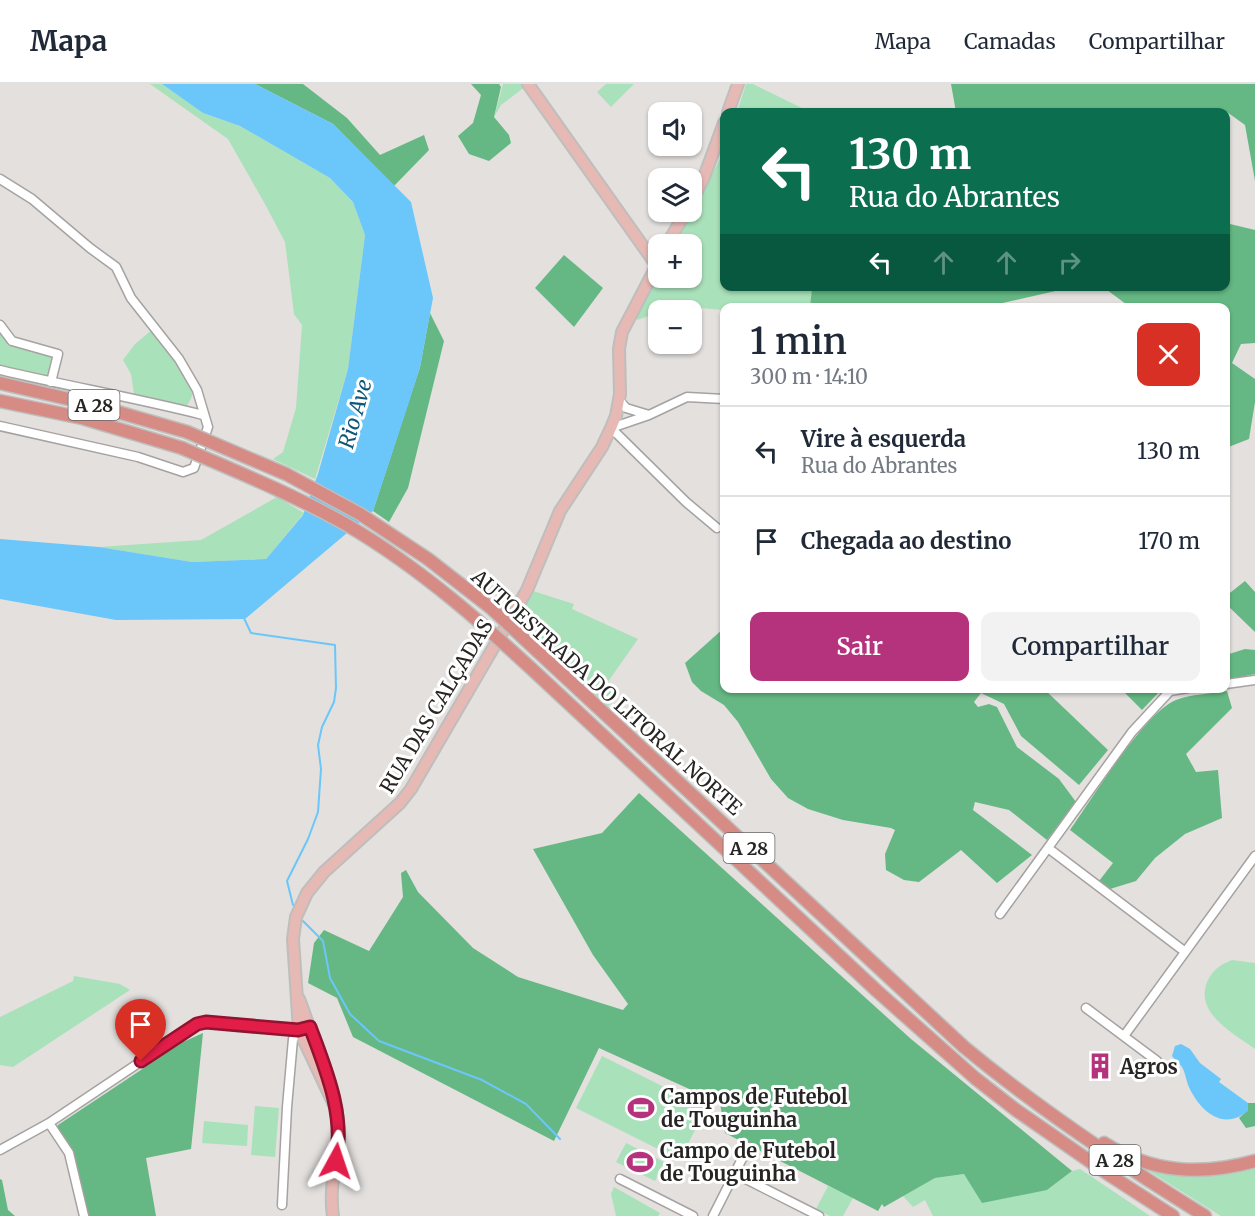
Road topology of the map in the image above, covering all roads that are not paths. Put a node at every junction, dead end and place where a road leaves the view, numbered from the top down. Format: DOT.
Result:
graph roads {
  1 [pos="528,84"];
  2 [pos="738,84"];
  3 [pos="729,108"];
  4 [pos="720,134"];
  5 [pos="0,179"];
  6 [pos="702,181"];
  7 [pos="648,250"];
  8 [pos="648,283"];
  9 [pos="0,325"];
  10 [pos="0,370"];
  11 [pos="51,382"];
  12 [pos="0,383"];
  13 [pos="720,399"];
  14 [pos="619,400"];
  15 [pos="0,401"];
  16 [pos="203,415"];
  17 [pos="649,415"];
  18 [pos="0,426"];
  19 [pos="611,428"];
  20 [pos="717,528"];
  21 [pos="1255,680"];
  22 [pos="1230,683"];
  23 [pos="1168,693"];
  24 [pos="1048,848"];
  25 [pos="1255,856"];
  26 [pos="1000,914"];
  27 [pos="1184,951"];
  28 [pos="295,989"];
  29 [pos="1086,1008"];
  30 [pos="310,1027"];
  31 [pos="298,1030"];
  32 [pos="1124,1036"];
  33 [pos="1157,1061"];
  34 [pos="337,1111"];
  35 [pos="49,1123"];
  36 [pos="1069,1129"];
  37 [pos="748,1147"];
  38 [pos="0,1150"];
  39 [pos="1255,1161"];
  40 [pos="736,1174"];
  41 [pos="1110,1176"];
  42 [pos="620,1179"];
  43 [pos="282,1205"];
  44 [pos="84,1216"];
  45 [pos="333,1216"];
  46 [pos="693,1216"];
  47 [pos="712,1216"];
  48 [pos="819,1216"];
  49 [pos="1158,1216"];
  50 [pos="1173,1216"];
  51 [pos="1204,1216"];
  1 -- 7 [label="main road"];
  2 -- 3 [label="main road"];
  4 -- 6 [label="main road"];
  5 -- 16 [label="street"];
  8 -- 14 [label="main road, RUA DAS CALÇADAS"];
  9 -- 11 [label="street"];
  10 -- 11 [label="street"];
  11 -- 16 [label="street"];
  12 -- 36 [label="highway, AUTOESTRADA DO LITORAL NORTE / A 28, bridge"];
  13 -- 17 [label="street"];
  14 -- 17 [label="street"];
  14 -- 19 [label="main road, RUA DAS CALÇADAS"];
  15 -- 41 [label="highway, AUTOESTRADA DO LITORAL NORTE / A 28, bridge"];
  16 -- 18 [label="street"];
  17 -- 19 [label="street"];
  19 -- 20 [label="street"];
  19 -- 28 [label="main road, RUA DAS CALÇADAS"];
  21 -- 22 [label="street"];
  23 -- 24 [label="street"];
  24 -- 26 [label="street"];
  24 -- 27 [label="street"];
  25 -- 27 [label="street"];
  27 -- 32 [label="street"];
  28 -- 30 [label="main road"];
  28 -- 31 [label="main road"];
  29 -- 32 [label="street"];
  30 -- 31 [label="main road"];
  30 -- 34 [label="main road"];
  31 -- 34 [label="main road"];
  31 -- 35 [label="street"];
  31 -- 43 [label="street"];
  32 -- 33 [label="street"];
  34 -- 45 [label="main road"];
  35 -- 38 [label="street"];
  35 -- 44 [label="street"];
  36 -- 39 [label="highway"];
  36 -- 51 [label="highway, AUTOESTRADA DO LITORAL NORTE / A 28"];
  37 -- 40 [label="street"];
  40 -- 47 [label="street"];
  40 -- 48 [label="street"];
  41 -- 49 [label="highway"];
  41 -- 50 [label="highway, AUTOESTRADA DO LITORAL NORTE / A 28"];
  42 -- 46 [label="street"];
}
